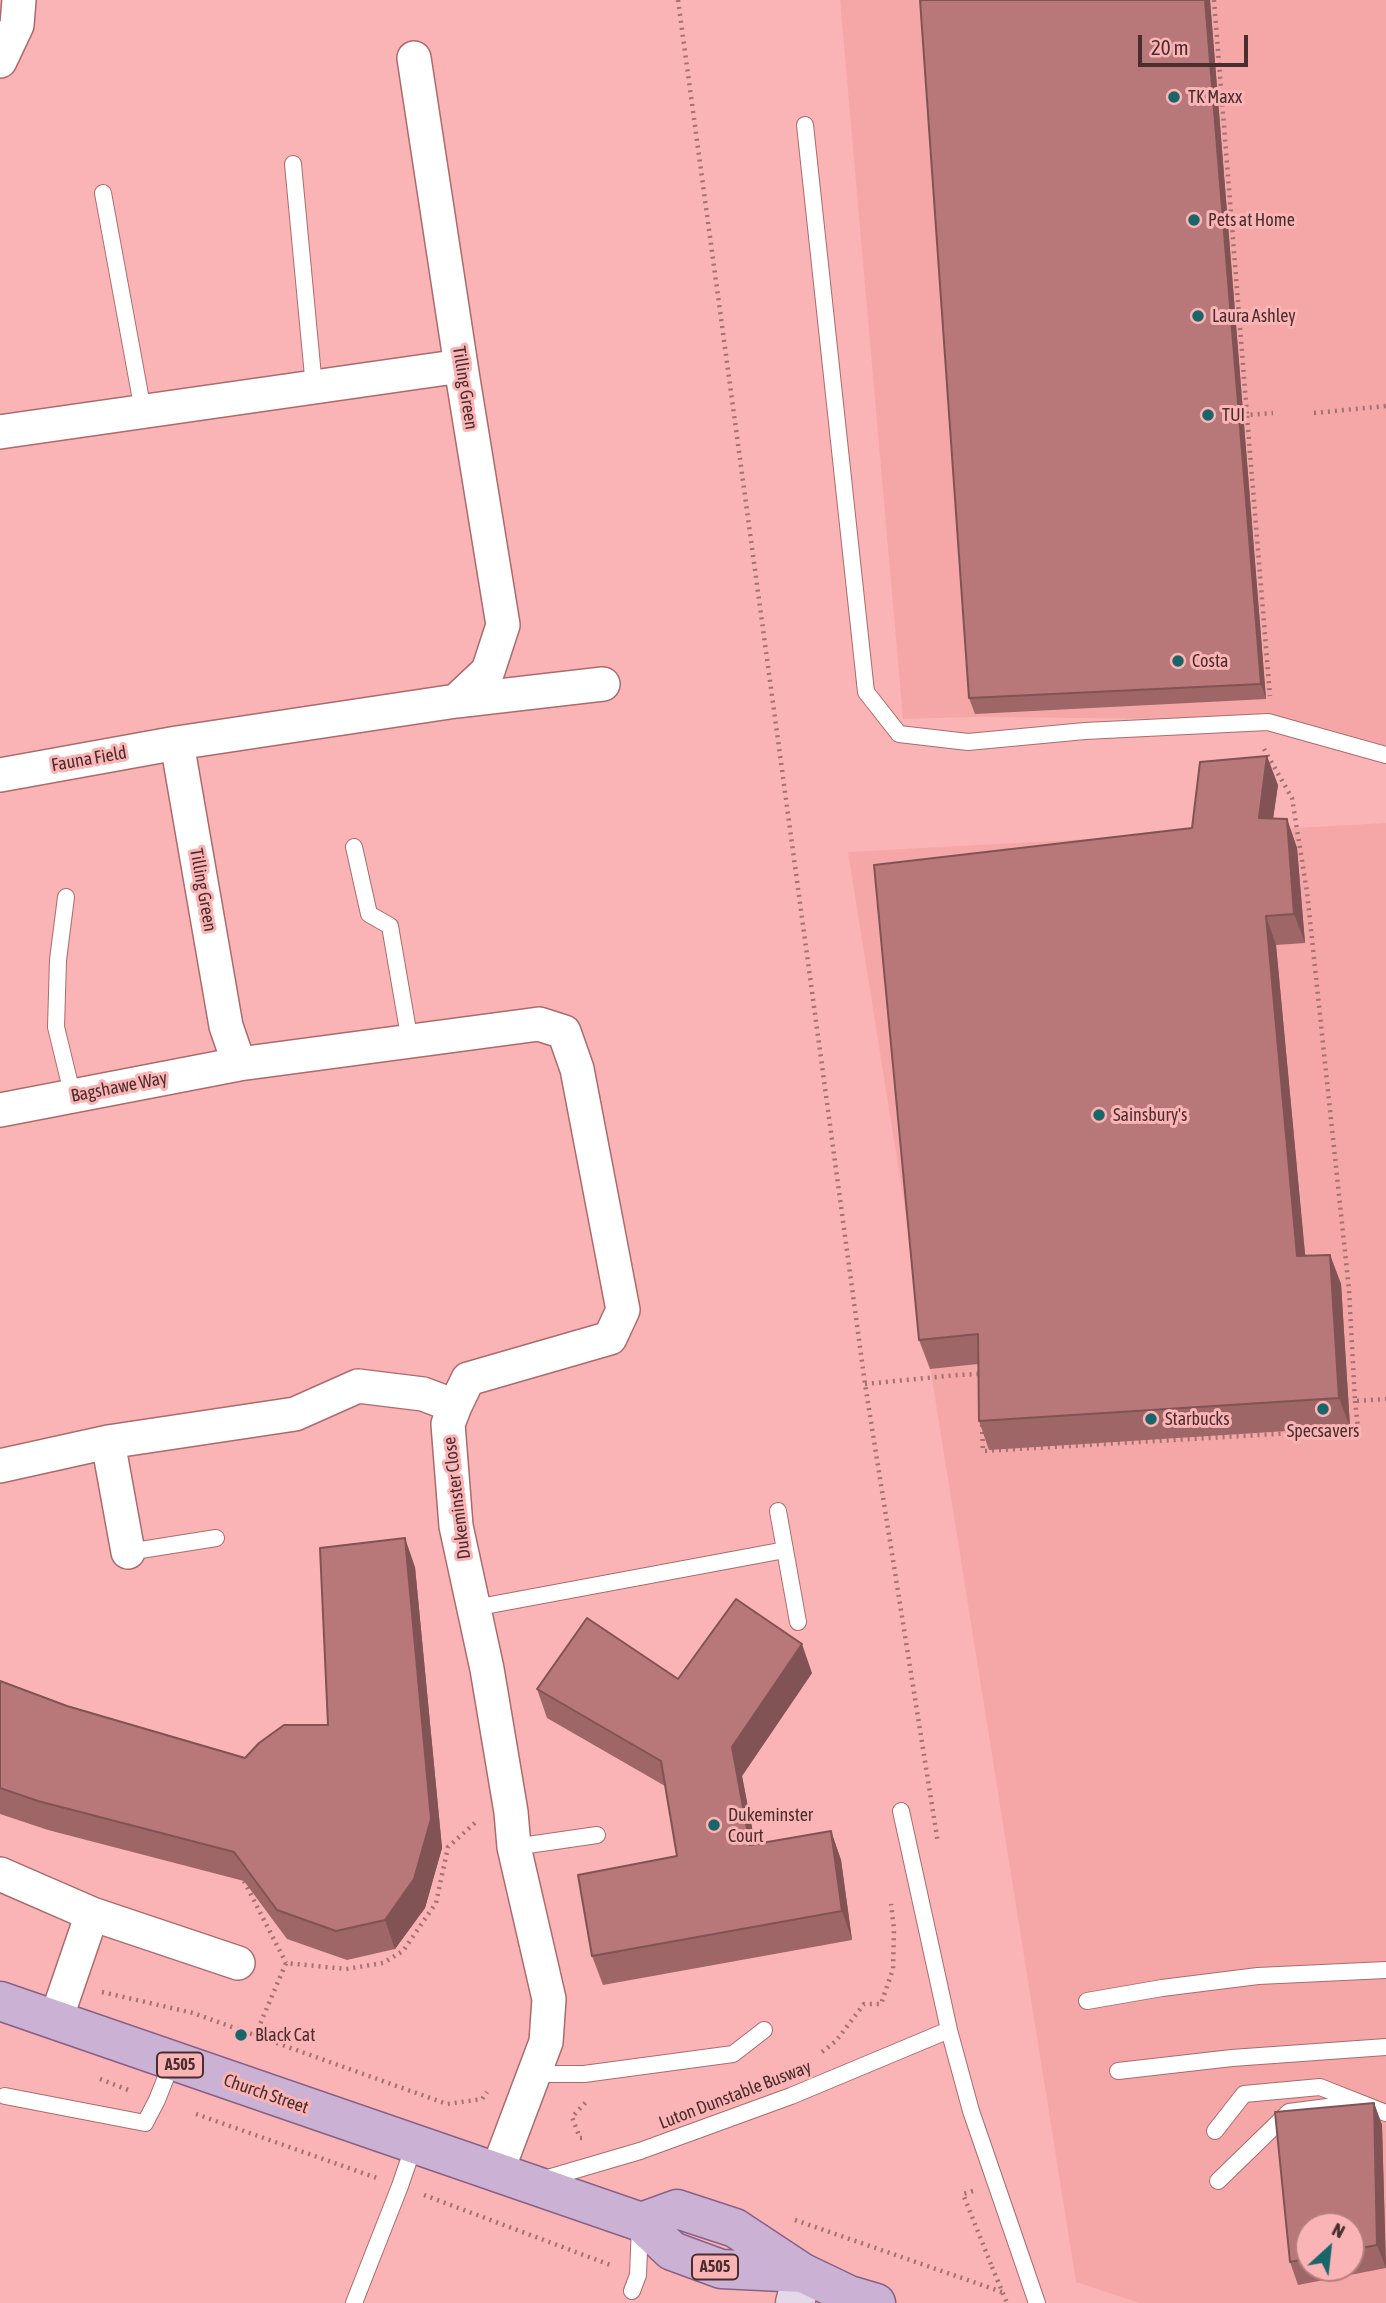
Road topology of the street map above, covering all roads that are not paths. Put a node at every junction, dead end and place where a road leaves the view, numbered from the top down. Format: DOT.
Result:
graph roads {
  1 [pos="19,0"];
  2 [pos="414,58"];
  3 [pos="0,61"];
  4 [pos="806,125"];
  5 [pos="293,163"];
  6 [pos="103,194"];
  7 [pos="461,366"];
  8 [pos="314,387"];
  9 [pos="144,411"];
  10 [pos="0,432"];
  11 [pos="603,684"];
  12 [pos="456,701"];
  13 [pos="177,743"];
  14 [pos="1386,755"];
  15 [pos="0,775"];
  16 [pos="354,847"];
  17 [pos="66,897"];
  18 [pos="410,1042"];
  19 [pos="239,1064"];
  20 [pos="73,1097"];
  21 [pos="0,1110"];
  22 [pos="454,1406"];
  23 [pos="108,1442"];
  24 [pos="0,1466"];
  25 [pos="778,1511"];
  26 [pos="216,1538"];
  27 [pos="785,1550"];
  28 [pos="128,1552"];
  29 [pos="474,1608"];
  30 [pos="798,1622"];
  31 [pos="901,1811"];
  32 [pos="597,1835"];
  33 [pos="514,1847"];
  34 [pos="0,1874"];
  35 [pos="92,1914"];
  36 [pos="238,1963"];
  37 [pos="1386,1970"];
  38 [pos="0,2001"];
  39 [pos="1087,2001"];
  40 [pos="55,2022"];
  41 [pos="764,2030"];
  42 [pos="950,2030"];
  43 [pos="1386,2046"];
  44 [pos="172,2062"];
  45 [pos="1118,2071"];
  46 [pos="534,2074"];
  47 [pos="5,2096"];
  48 [pos="1360,2103"];
  49 [pos="1386,2113"];
  50 [pos="1215,2131"];
  51 [pos="414,2145"];
  52 [pos="513,2178"];
  53 [pos="1218,2181"];
  54 [pos="641,2222"];
  55 [pos="799,2288"];
  56 [pos="632,2291"];
  57 [pos="857,2300"];
  58 [pos="354,2303"];
  59 [pos="1037,2303"];
  1 -- 3 [label="street"];
  2 -- 7 [label="street, Tilling Green"];
  4 -- 14 [label="lane"];
  5 -- 8 [label="lane"];
  6 -- 9 [label="lane"];
  7 -- 8 [label="street"];
  7 -- 12 [label="street, Tilling Green"];
  8 -- 9 [label="street"];
  9 -- 10 [label="street"];
  11 -- 12 [label="street"];
  12 -- 13 [label="street"];
  13 -- 15 [label="street, Fauna Field"];
  13 -- 19 [label="street, Tilling Green"];
  16 -- 18 [label="lane"];
  17 -- 20 [label="lane"];
  18 -- 19 [label="street, Dukeminster Close"];
  18 -- 22 [label="street, Dukeminster Close"];
  19 -- 20 [label="street, Bagshawe Way"];
  20 -- 21 [label="street, Bagshawe Way"];
  22 -- 23 [label="street"];
  22 -- 29 [label="street, Dukeminster Close"];
  23 -- 24 [label="street"];
  23 -- 28 [label="street"];
  25 -- 27 [label="lane"];
  26 -- 28 [label="lane"];
  27 -- 29 [label="lane"];
  27 -- 30 [label="lane"];
  29 -- 33 [label="street, Dukeminster Close"];
  31 -- 42 [label="lane"];
  32 -- 33 [label="lane"];
  33 -- 46 [label="street, Dukeminster Close"];
  34 -- 35 [label="street"];
  35 -- 36 [label="street"];
  35 -- 40 [label="street"];
  37 -- 39 [label="lane"];
  38 -- 40 [label="main road, Church Street / A505"];
  40 -- 44 [label="main road, Church Street / A505"];
  41 -- 46 [label="lane"];
  42 -- 52 [label="lane, Luton Dunstable Busway"];
  42 -- 59 [label="lane"];
  43 -- 45 [label="lane"];
  44 -- 47 [label="lane"];
  44 -- 51 [label="main road, Church Street / A505"];
  46 -- 52 [label="street, Dukeminster Close"];
  48 -- 49 [label="lane"];
  48 -- 50 [label="lane"];
  48 -- 53 [label="lane"];
  51 -- 52 [label="main road, Church Street"];
  51 -- 58 [label="lane"];
  52 -- 54 [label="main road, Church Street"];
  54 -- 55 [label="main road, A505"];
  54 -- 56 [label="lane"];
  55 -- 57 [label="main road, A505"];
}
